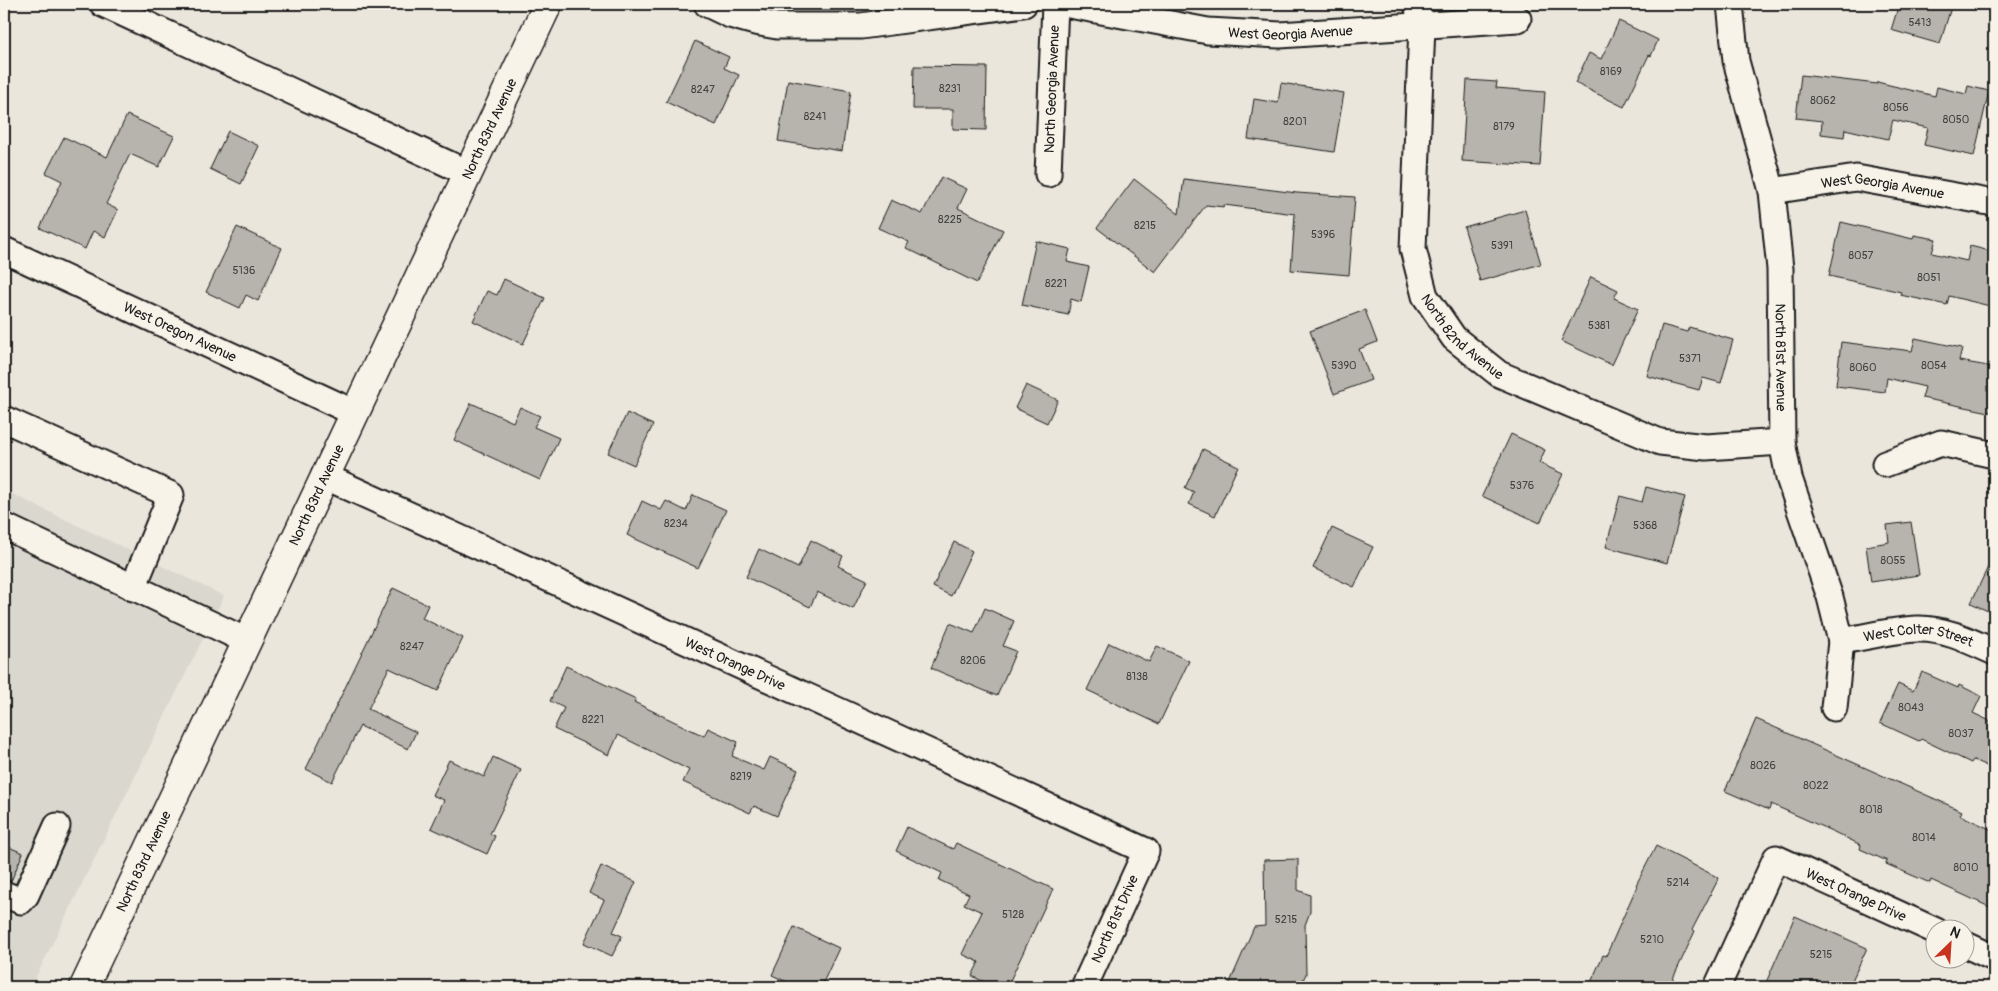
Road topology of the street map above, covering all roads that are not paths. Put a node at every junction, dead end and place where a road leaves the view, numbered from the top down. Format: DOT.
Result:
graph roads {
  1 [pos="103,4"];
  2 [pos="548,4"];
  3 [pos="707,4"];
  4 [pos="1024,4"];
  5 [pos="1055,4"];
  6 [pos="1064,4"];
  7 [pos="1730,4"];
  8 [pos="1420,15"];
  9 [pos="1518,19"];
  10 [pos="468,173"];
  11 [pos="1048,174"];
  12 [pos="1772,191"];
  13 [pos="1994,203"];
  14 [pos="4,250"];
  15 [pos="355,412"];
  16 [pos="4,418"];
  17 [pos="1782,442"];
  18 [pos="1994,455"];
  19 [pos="1885,464"];
  20 [pos="324,476"];
  21 [pos="4,526"];
  22 [pos="133,588"];
  23 [pos="247,641"];
  24 [pos="1841,641"];
  25 [pos="1994,652"];
  26 [pos="1834,708"];
  27 [pos="57,826"];
  28 [pos="1146,852"];
  29 [pos="4,894"];
  30 [pos="1926,926"];
  31 [pos="1976,950"];
  32 [pos="1994,958"];
  33 [pos="84,987"];
  34 [pos="1084,987"];
  35 [pos="1716,987"];
  1 -- 10 [label="street"];
  2 -- 10 [label="main road, North 83rd Avenue"];
  3 -- 4 [label="street"];
  5 -- 11 [label="street, North Georgia Avenue"];
  6 -- 8 [label="street, West Georgia Avenue"];
  7 -- 12 [label="street, North 81st Avenue"];
  8 -- 9 [label="street, West Georgia Avenue"];
  8 -- 17 [label="street, North 82nd Avenue"];
  10 -- 15 [label="main road, North 83rd Avenue"];
  12 -- 13 [label="street, West Georgia Avenue"];
  12 -- 17 [label="street, North 81st Avenue"];
  14 -- 15 [label="street, West Oregon Avenue"];
  15 -- 20 [label="main road, North 83rd Avenue"];
  16 -- 22 [label="street"];
  17 -- 24 [label="street, North 81st Avenue"];
  18 -- 19 [label="street"];
  20 -- 23 [label="main road, North 83rd Avenue"];
  20 -- 28 [label="street, West Orange Drive"];
  21 -- 22 [label="street"];
  22 -- 23 [label="street"];
  23 -- 33 [label="main road, North 83rd Avenue"];
  24 -- 25 [label="street, West Colter Street"];
  24 -- 26 [label="street, North 81st Avenue"];
  27 -- 29 [label="street"];
  28 -- 34 [label="street, North 81st Drive"];
  30 -- 35 [label="street, West Orange Drive"];
  31 -- 32 [label="street"];
}
